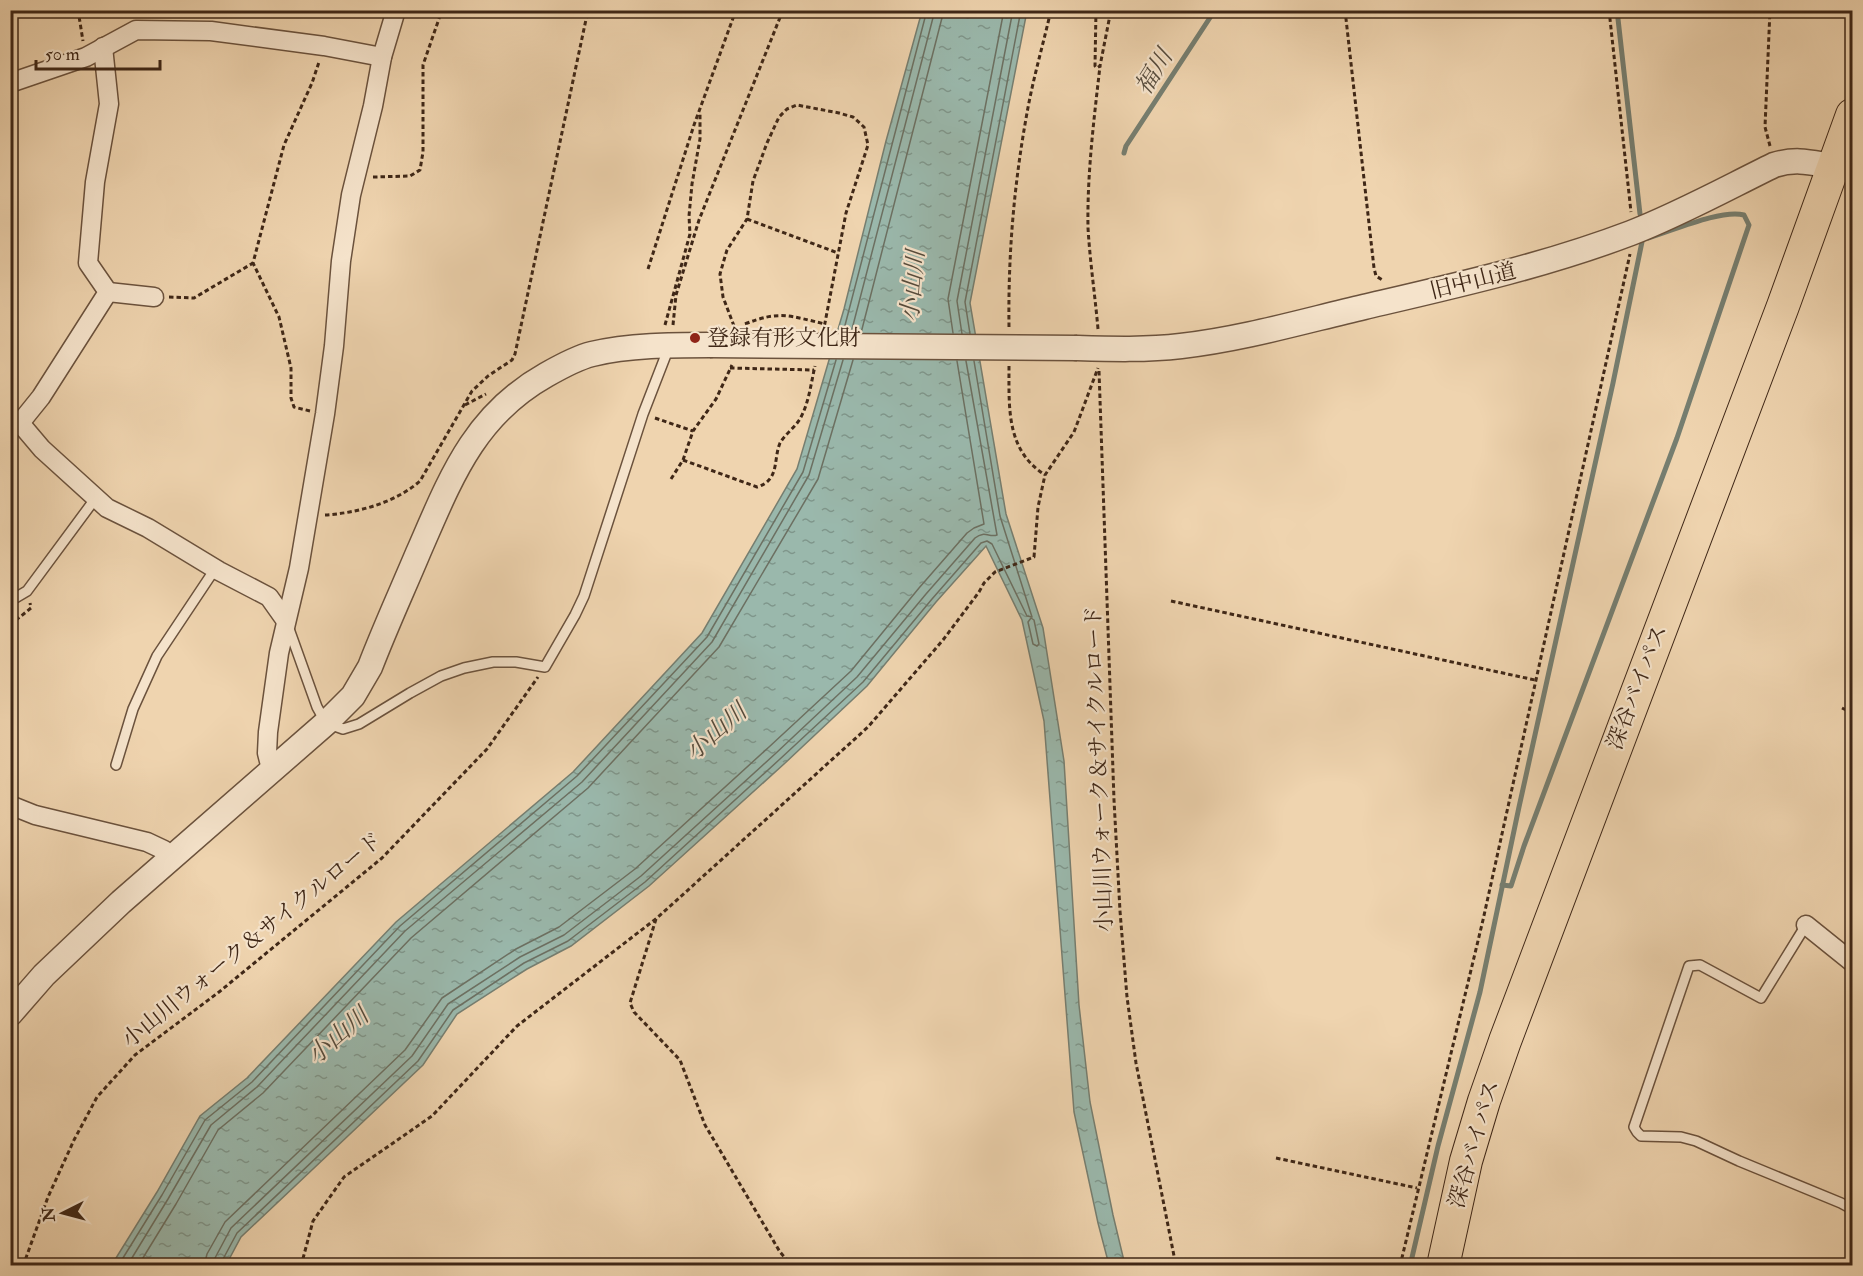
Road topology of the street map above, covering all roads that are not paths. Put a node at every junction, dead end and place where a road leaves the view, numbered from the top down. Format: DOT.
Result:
graph roads {
  1 [pos="396,10"];
  2 [pos="103,47"];
  3 [pos="382,57"];
  4 [pos="10,83"];
  5 [pos="1852,115"];
  6 [pos="1844,166"];
  7 [pos="108,292"];
  8 [pos="154,297"];
  9 [pos="664,345"];
  10 [pos="15,421"];
  11 [pos="95,499"];
  12 [pos="215,569"];
  13 [pos="10,601"];
  14 [pos="286,621"];
  15 [pos="326,723"];
  16 [pos="116,765"];
  17 [pos="274,769"];
  18 [pos="10,805"];
  19 [pos="171,857"];
  20 [pos="1806,925"];
  21 [pos="1852,962"];
  22 [pos="10,1014"];
  23 [pos="1852,1209"];
  24 [pos="1443,1266"];
  1 -- 3 [label="street"];
  2 -- 3 [label="street"];
  2 -- 4 [label="street"];
  2 -- 7 [label="street"];
  3 -- 14 [label="street"];
  5 -- 6 [label="highway, 深谷バイパス"];
  6 -- 9 [label="street, 旧中山道, bridge"];
  6 -- 24 [label="highway, 深谷バイパス"];
  7 -- 8 [label="street"];
  7 -- 10 [label="street"];
  9 -- 15 [label="street, 旧中山道"];
  9 -- 15 [label="lane"];
  10 -- 11 [label="street"];
  11 -- 12 [label="street"];
  11 -- 13 [label="lane"];
  12 -- 14 [label="street"];
  12 -- 16 [label="lane"];
  14 -- 15 [label="lane"];
  14 -- 17 [label="street"];
  15 -- 17 [label="street, 旧中山道"];
  17 -- 19 [label="street, 旧中山道"];
  18 -- 19 [label="street"];
  19 -- 22 [label="street, 旧中山道"];
  20 -- 21 [label="street"];
  20 -- 23 [label="lane"];
}
